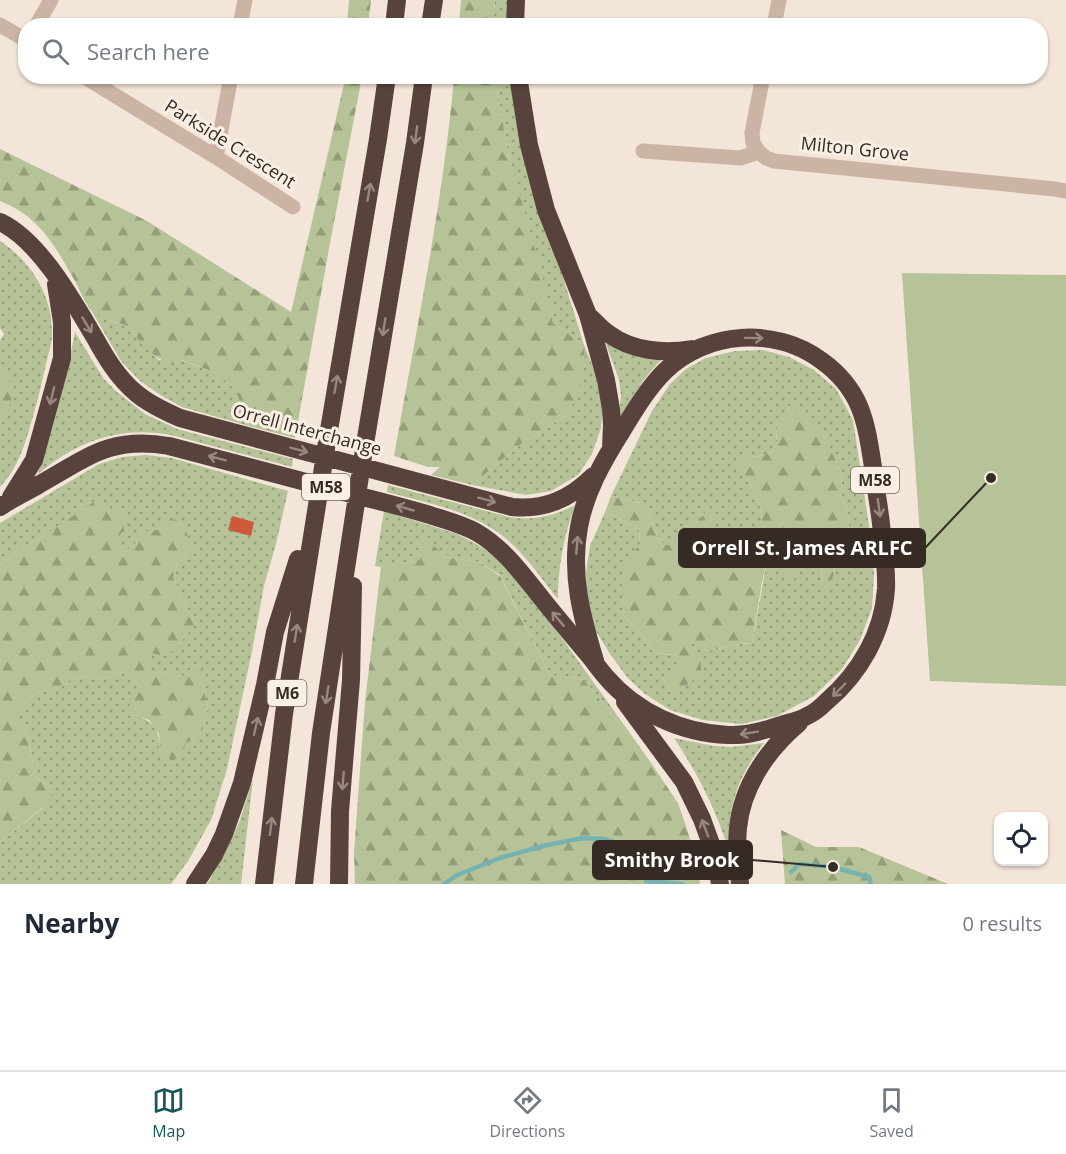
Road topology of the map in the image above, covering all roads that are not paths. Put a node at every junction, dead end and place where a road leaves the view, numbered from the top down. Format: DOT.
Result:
graph roads {
  1 [pos="51,0"];
  2 [pos="245,0"];
  3 [pos="397,0"];
  4 [pos="434,0"];
  5 [pos="516,0"];
  6 [pos="779,0"];
  7 [pos="41,18"];
  8 [pos="242,18"];
  9 [pos="395,18"];
  10 [pos="431,18"];
  11 [pos="515,18"];
  12 [pos="776,18"];
  13 [pos="0,25"];
  14 [pos="18,35"];
  15 [pos="96,84"];
  16 [pos="230,84"];
  17 [pos="386,84"];
  18 [pos="423,84"];
  19 [pos="519,84"];
  20 [pos="761,84"];
  21 [pos="643,151"];
  22 [pos="759,152"];
  23 [pos="216,157"];
  24 [pos="1066,191"];
  25 [pos="293,207"];
  26 [pos="0,222"];
  27 [pos="55,276"];
  28 [pos="588,315"];
  29 [pos="696,348"];
  30 [pos="610,449"];
  31 [pos="600,468"];
  32 [pos="4,503"];
  33 [pos="316,503"];
  34 [pos="354,513"];
  35 [pos="596,664"];
  36 [pos="607,679"];
  37 [pos="805,717"];
  38 [pos="195,884"];
  39 [pos="264,884"];
  40 [pos="304,884"];
  41 [pos="339,884"];
  42 [pos="720,884"];
  43 [pos="740,884"];
  1 -- 7 [label="street"];
  2 -- 8 [label="street"];
  3 -- 9 [label="highway"];
  4 -- 10 [label="highway"];
  5 -- 11 [label="highway"];
  6 -- 12 [label="street"];
  13 -- 14 [label="street"];
  15 -- 23 [label="street, Parkside Crescent"];
  16 -- 23 [label="street"];
  33 -- 17 [label="highway, M6, one-way"];
  18 -- 34 [label="highway, M6, one-way"];
  19 -- 28 [label="highway, M58"];
  20 -- 22 [label="street"];
  21 -- 22 [label="street"];
  22 -- 24 [label="street, Milton Grove"];
  23 -- 25 [label="street, Parkside Crescent"];
  26 -- 27 [label="highway, Orrell Interchange / M58"];
  27 -- 31 [label="highway, Orrell Interchange / M58, one-way"];
  27 -- 32 [label="highway, Orrell Interchange / M58, one-way"];
  28 -- 29 [label="highway, M58"];
  28 -- 30 [label="highway, M58"];
  29 -- 30 [label="highway, Orrell Interchange / M58"];
  29 -- 37 [label="highway, Orrell Interchange / M58, one-way"];
  30 -- 31 [label="highway, Orrell Interchange / M58"];
  35 -- 31 [label="highway, Orrell Interchange / M58, one-way"];
  35 -- 32 [label="highway, Orrell Interchange / M58, one-way"];
  38 -- 33 [label="highway, M6, one-way"];
  39 -- 33 [label="highway, M6, one-way"];
  34 -- 40 [label="highway, M6, one-way"];
  34 -- 41 [label="highway, M6, one-way"];
  35 -- 36 [label="highway, Orrell Interchange / M58"];
  37 -- 36 [label="highway, Orrell Interchange / M58, one-way"];
  42 -- 36 [label="highway, one-way"];
  37 -- 43 [label="highway"];
}
